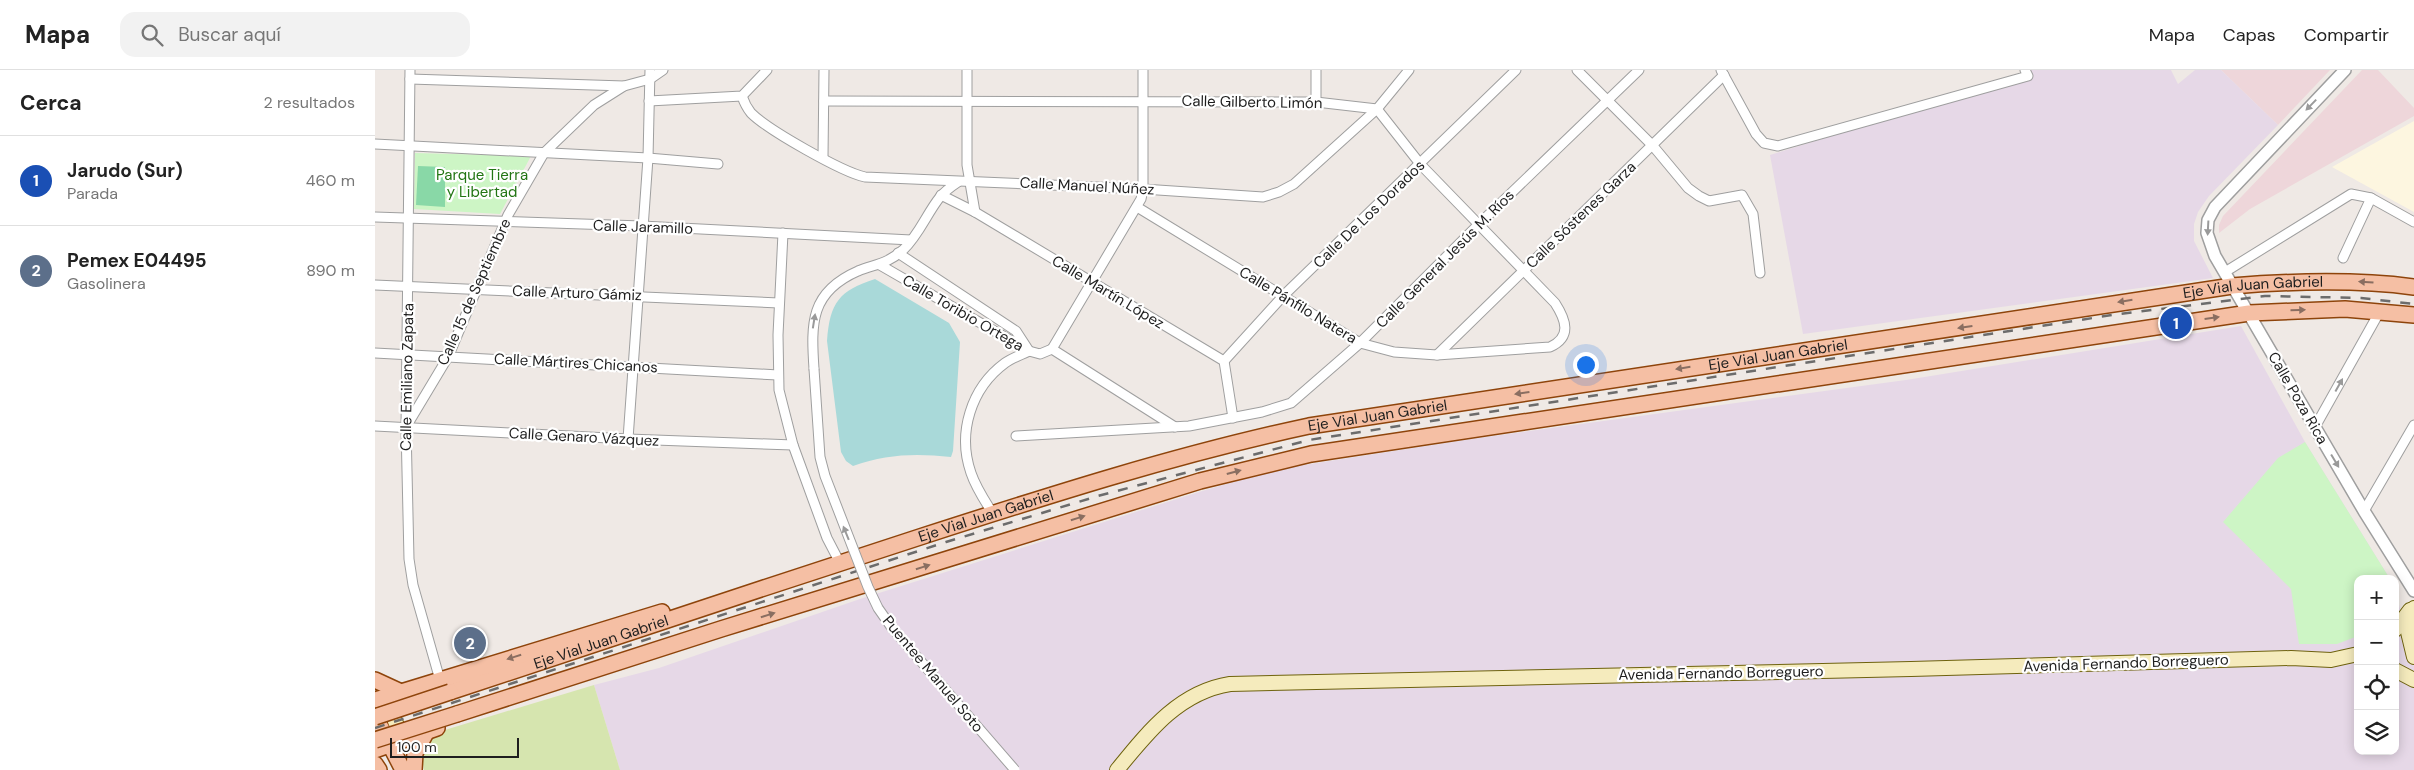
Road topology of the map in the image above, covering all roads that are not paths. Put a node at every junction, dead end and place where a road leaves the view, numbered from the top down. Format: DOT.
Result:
graph roads {
  1 [pos="663,70"];
  2 [pos="767,70"];
  3 [pos="824,70"];
  4 [pos="967,70"];
  5 [pos="1143,70"];
  6 [pos="1317,70"];
  7 [pos="1409,70"];
  8 [pos="1516,70"];
  9 [pos="1577,70"];
  10 [pos="1639,70"];
  11 [pos="2345,70"];
  12 [pos="1723,72"];
  13 [pos="2027,73"];
  14 [pos="650,74"];
  15 [pos="410,75"];
  16 [pos="624,86"];
  17 [pos="742,96"];
  18 [pos="1607,100"];
  19 [pos="649,101"];
  20 [pos="824,101"];
  21 [pos="1143,101"];
  22 [pos="967,102"];
  23 [pos="1316,102"];
  24 [pos="1377,110"];
  25 [pos="375,144"];
  26 [pos="410,146"];
  27 [pos="1653,146"];
  28 [pos="544,153"];
  29 [pos="823,157"];
  30 [pos="648,158"];
  31 [pos="718,164"];
  32 [pos="1421,164"];
  33 [pos="969,181"];
  34 [pos="958,182"];
  35 [pos="1143,189"];
  36 [pos="941,195"];
  37 [pos="2371,198"];
  38 [pos="1137,207"];
  39 [pos="975,212"];
  40 [pos="375,217"];
  41 [pos="408,218"];
  42 [pos="506,221"];
  43 [pos="2414,222"];
  44 [pos="1478,225"];
  45 [pos="643,226"];
  46 [pos="783,232"];
  47 [pos="911,240"];
  48 [pos="898,253"];
  49 [pos="2343,258"];
  50 [pos="880,265"];
  51 [pos="1524,270"];
  52 [pos="2225,272"];
  53 [pos="1760,273"];
  54 [pos="1091,283"];
  55 [pos="375,285"];
  56 [pos="409,286"];
  57 [pos="2232,286"];
  58 [pos="2414,287"];
  59 [pos="477,290"];
  60 [pos="639,295"];
  61 [pos="1283,296"];
  62 [pos="779,303"];
  63 [pos="2379,312"];
  64 [pos="2249,313"];
  65 [pos="2414,315"];
  66 [pos="1360,343"];
  67 [pos="1052,349"];
  68 [pos="1029,351"];
  69 [pos="375,353"];
  70 [pos="407,354"];
  71 [pos="1437,355"];
  72 [pos="448,357"];
  73 [pos="1224,361"];
  74 [pos="634,366"];
  75 [pos="777,375"];
  76 [pos="1233,418"];
  77 [pos="2414,425"];
  78 [pos="375,426"];
  79 [pos="406,427"];
  80 [pos="1175,427"];
  81 [pos="2315,427"];
  82 [pos="1017,436"];
  83 [pos="628,439"];
  84 [pos="793,445"];
  85 [pos="2364,511"];
  86 [pos="993,514"];
  87 [pos="840,563"];
  88 [pos="2414,591"];
  89 [pos="746,594"];
  90 [pos="2414,603"];
  91 [pos="2414,608"];
  92 [pos="2399,624"];
  93 [pos="721,629"];
  94 [pos="2354,655"];
  95 [pos="2414,657"];
  96 [pos="2331,660"];
  97 [pos="2354,660"];
  98 [pos="2399,672"];
  99 [pos="375,680"];
  100 [pos="440,680"];
  101 [pos="2414,680"];
  102 [pos="399,693"];
  103 [pos="375,700"];
  104 [pos="375,717"];
  105 [pos="427,731"];
  106 [pos="407,738"];
  107 [pos="379,745"];
  108 [pos="375,764"];
  109 [pos="379,770"];
  110 [pos="403,770"];
  111 [pos="414,770"];
  112 [pos="1015,770"];
  113 [pos="1117,770"];
  1 -- 14 [label="street, Calle 15 de Septiembre"];
  2 -- 17 [label="street"];
  3 -- 20 [label="street"];
  4 -- 22 [label="street"];
  5 -- 21 [label="street"];
  6 -- 23 [label="street"];
  7 -- 24 [label="street, Calle Manuel Núñez"];
  8 -- 32 [label="street, Calle De Los Dorados"];
  9 -- 18 [label="street"];
  10 -- 18 [label="street, Calle General Jesús M. Ríos"];
  11 -- 52 [label="street, Calle Poza Rica, one-way"];
  12 -- 13 [label="street"];
  12 -- 27 [label="street, Calle Sóstenes Garza"];
  14 -- 16 [label="street, Calle 15 de Septiembre"];
  14 -- 19 [label="street"];
  15 -- 16 [label="street"];
  15 -- 26 [label="street, Calle Emiliano Zapata"];
  16 -- 28 [label="street, Calle 15 de Septiembre"];
  17 -- 19 [label="street"];
  17 -- 29 [label="street, Calle Manuel Núñez"];
  18 -- 27 [label="street"];
  18 -- 44 [label="street, Calle General Jesús M. Ríos"];
  19 -- 30 [label="street"];
  20 -- 22 [label="street, Calle Gilberto Limón"];
  20 -- 29 [label="street"];
  21 -- 22 [label="street, Calle Gilberto Limón"];
  21 -- 23 [label="street, Calle Gilberto Limón"];
  21 -- 35 [label="street"];
  22 -- 33 [label="street"];
  23 -- 24 [label="street, Calle Gilberto Limón"];
  24 -- 32 [label="street"];
  24 -- 35 [label="street, Calle Manuel Núñez"];
  25 -- 26 [label="street"];
  26 -- 28 [label="street"];
  26 -- 41 [label="street, Calle Emiliano Zapata"];
  27 -- 51 [label="street, Calle Sóstenes Garza"];
  27 -- 53 [label="street"];
  28 -- 30 [label="street"];
  28 -- 42 [label="street, Calle 15 de Septiembre"];
  29 -- 34 [label="street, Calle Manuel Núñez"];
  30 -- 31 [label="street"];
  30 -- 45 [label="street"];
  32 -- 44 [label="street"];
  32 -- 61 [label="street, Calle De Los Dorados"];
  33 -- 34 [label="street, Calle Manuel Núñez"];
  33 -- 35 [label="street, Calle Manuel Núñez"];
  33 -- 39 [label="street"];
  34 -- 36 [label="street, Puentee Manuel Soto"];
  35 -- 38 [label="street"];
  36 -- 39 [label="street, Calle Martín López"];
  36 -- 47 [label="street, Puentee Manuel Soto"];
  37 -- 43 [label="street"];
  37 -- 49 [label="street"];
  37 -- 52 [label="street"];
  38 -- 54 [label="street"];
  38 -- 61 [label="street, Calle Pánfilo Natera"];
  39 -- 54 [label="street, Calle Martín López"];
  40 -- 41 [label="street, Calle Jaramillo"];
  41 -- 42 [label="street, Calle Jaramillo"];
  41 -- 56 [label="street, Calle Emiliano Zapata"];
  42 -- 45 [label="street, Calle Jaramillo"];
  42 -- 59 [label="street, Calle 15 de Septiembre"];
  44 -- 51 [label="street"];
  44 -- 66 [label="street, Calle General Jesús M. Ríos"];
  45 -- 46 [label="street, Calle Jaramillo"];
  45 -- 60 [label="street"];
  46 -- 47 [label="street, Calle Jaramillo"];
  46 -- 62 [label="street"];
  47 -- 48 [label="street, Puentee Manuel Soto"];
  48 -- 50 [label="street, Puentee Manuel Soto"];
  48 -- 68 [label="street"];
  50 -- 68 [label="street, Calle Toribio Ortega"];
  112 -- 50 [label="street, Puentee Manuel Soto, one-way, bridge"];
  51 -- 71 [label="street, Calle Sóstenes Garza"];
  51 -- 71 [label="street, Calle Pánfilo Natera"];
  52 -- 57 [label="street, Calle Poza Rica"];
  54 -- 67 [label="street"];
  54 -- 73 [label="street, Calle Martín López"];
  55 -- 56 [label="street, Calle Arturo Gámiz"];
  56 -- 59 [label="street, Calle Arturo Gámiz"];
  56 -- 70 [label="street, Calle Emiliano Zapata"];
  58 -- 57 [label="main road, Eje Vial Juan Gabriel, one-way"];
  57 -- 64 [label="street, Calle Poza Rica"];
  57 -- 86 [label="main road, Eje Vial Juan Gabriel, one-way"];
  59 -- 60 [label="street, Calle Arturo Gámiz"];
  59 -- 72 [label="street, Calle 15 de Septiembre"];
  60 -- 62 [label="street, Calle Arturo Gámiz"];
  60 -- 74 [label="street"];
  61 -- 66 [label="street, Calle Pánfilo Natera"];
  61 -- 73 [label="street, Calle De Los Dorados"];
  62 -- 75 [label="street"];
  64 -- 63 [label="main road, Eje Vial Juan Gabriel, one-way"];
  63 -- 65 [label="main road, Eje Vial Juan Gabriel"];
  81 -- 63 [label="street, one-way"];
  64 -- 81 [label="street, Calle Poza Rica"];
  93 -- 64 [label="main road, Eje Vial Juan Gabriel, one-way"];
  66 -- 71 [label="street, Calle Pánfilo Natera"];
  66 -- 76 [label="street, Calle General Jesús M. Ríos"];
  67 -- 68 [label="street, Calle Toribio Ortega"];
  67 -- 80 [label="street"];
  68 -- 86 [label="street"];
  69 -- 70 [label="street, Calle Mártires Chicanos"];
  70 -- 72 [label="street, Calle Mártires Chicanos"];
  70 -- 79 [label="street, Calle Emiliano Zapata"];
  72 -- 74 [label="street, Calle Mártires Chicanos"];
  72 -- 79 [label="street, Calle 15 de Septiembre"];
  73 -- 76 [label="street"];
  74 -- 75 [label="street, Calle Mártires Chicanos"];
  74 -- 83 [label="street"];
  75 -- 84 [label="street"];
  76 -- 80 [label="street, Calle General Jesús M. Ríos"];
  77 -- 85 [label="street"];
  78 -- 79 [label="street, Calle Genaro Vázquez"];
  79 -- 83 [label="street, Calle Genaro Vázquez"];
  79 -- 100 [label="street, Calle Emiliano Zapata"];
  80 -- 82 [label="street, Calle General Jesús M. Ríos"];
  81 -- 85 [label="street, Calle Poza Rica, one-way"];
  83 -- 84 [label="street, Calle Genaro Vázquez"];
  84 -- 87 [label="street"];
  85 -- 88 [label="street, Calle Poza Rica"];
  86 -- 87 [label="main road, Eje Vial Juan Gabriel"];
  87 -- 89 [label="main road, Eje Vial Juan Gabriel"];
  89 -- 100 [label="main road, one-way"];
  89 -- 104 [label="main road, Eje Vial Juan Gabriel, bridge"];
  90 -- 92 [label="main road"];
  91 -- 95 [label="main road"];
  93 -- 105 [label="main road"];
  93 -- 107 [label="main road, Eje Vial Juan Gabriel, bridge"];
  94 -- 96 [label="main road, Avenida Fernando Borreguero"];
  96 -- 97 [label="main road"];
  96 -- 113 [label="main road, Avenida Fernando Borreguero"];
  98 -- 101 [label="main road"];
  99 -- 102 [label="main road"];
  100 -- 102 [label="main road"];
  102 -- 103 [label="main road"];
  102 -- 106 [label="main road"];
  104 -- 107 [label="main road"];
  105 -- 106 [label="main road"];
  105 -- 111 [label="main road"];
  106 -- 107 [label="main road"];
  107 -- 110 [label="main road"];
  108 -- 109 [label="main road"];
}
